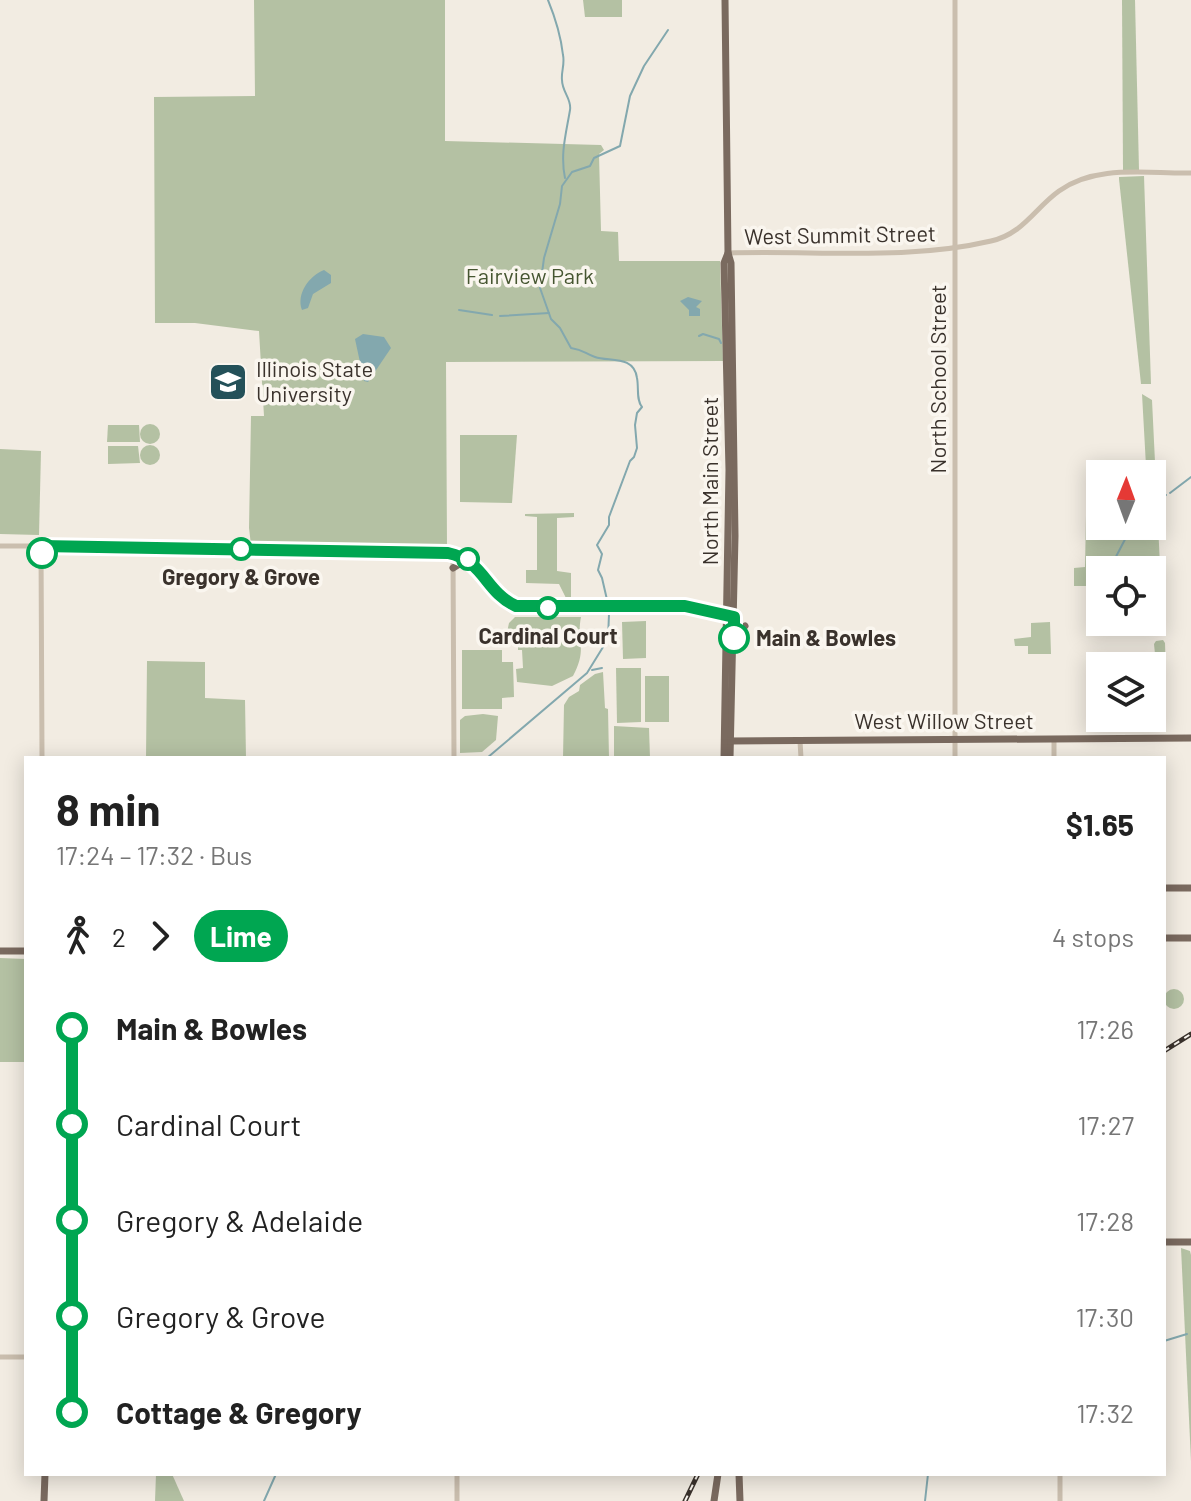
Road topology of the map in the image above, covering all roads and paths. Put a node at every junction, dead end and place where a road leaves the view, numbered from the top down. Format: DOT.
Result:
graph roads {
  1 [pos="725,0"];
  2 [pos="955,0"];
  3 [pos="1191,173"];
  4 [pos="954,247"];
  5 [pos="728,253"];
  6 [pos="0,546"];
  7 [pos="41,546"];
  8 [pos="453,554"];
  9 [pos="466,563"];
  10 [pos="453,568"];
  11 [pos="519,596"];
  12 [pos="510,603"];
  13 [pos="731,616"];
  14 [pos="731,632"];
  15 [pos="1191,738"];
  16 [pos="1054,739"];
  17 [pos="955,740"];
  18 [pos="727,741"];
  19 [pos="800,741"];
  20 [pos="42,756"];
  21 [pos="454,756"];
  22 [pos="724,756"];
  23 [pos="730,756"];
  24 [pos="801,756"];
  25 [pos="955,756"];
  26 [pos="1054,756"];
  27 [pos="1167,888"];
  28 [pos="1191,888"];
  29 [pos="1168,938"];
  30 [pos="1191,938"];
  31 [pos="0,951"];
  32 [pos="24,951"];
  33 [pos="1166,1242"];
  34 [pos="1189,1242"];
  35 [pos="0,1357"];
  36 [pos="24,1357"];
  37 [pos="45,1476"];
  38 [pos="457,1476"];
  39 [pos="718,1476"];
  40 [pos="739,1476"];
  41 [pos="1060,1476"];
  42 [pos="44,1501"];
  43 [pos="457,1501"];
  44 [pos="714,1501"];
  45 [pos="740,1501"];
  46 [pos="1060,1501"];
  1 -- 5 [label="main road, North Main Street"];
  2 -- 4 [label="street, North School Street"];
  3 -- 4 [label="street, West Summit Street"];
  4 -- 5 [label="street, West Summit Street"];
  4 -- 17 [label="street, North School Street"];
  5 -- 13 [label="main road, North Main Street"];
  6 -- 7 [label="street"];
  7 -- 8 [label="main road"];
  7 -- 20 [label="street"];
  8 -- 9 [label="main road"];
  8 -- 10 [label="street"];
  8 -- 12 [label="main road"];
  9 -- 10 [label="main road"];
  9 -- 13 [label="main road"];
  10 -- 21 [label="street"];
  11 -- 12 [label="main road"];
  12 -- 13 [label="main road"];
  13 -- 14 [label="main road, North Main Street"];
  13 -- 14 [label="main road"];
  13 -- 14 [label="main road"];
  14 -- 18 [label="main road, North Main Street"];
  15 -- 16 [label="main road, West Willow Street"];
  16 -- 17 [label="main road, West Willow Street"];
  16 -- 26 [label="street"];
  17 -- 19 [label="main road, West Willow Street"];
  17 -- 25 [label="street, North School Street"];
  18 -- 19 [label="main road, West Willow Street"];
  18 -- 22 [label="main road, North Main Street"];
  18 -- 23 [label="main road, North Main Street"];
  19 -- 24 [label="street"];
  27 -- 28 [label="main road"];
  29 -- 30 [label="main road"];
  31 -- 32 [label="main road"];
  33 -- 34 [label="main road"];
  35 -- 36 [label="street"];
  37 -- 42 [label="main road"];
  38 -- 43 [label="street"];
  39 -- 44 [label="main road"];
  40 -- 45 [label="main road"];
  41 -- 46 [label="street"];
}
